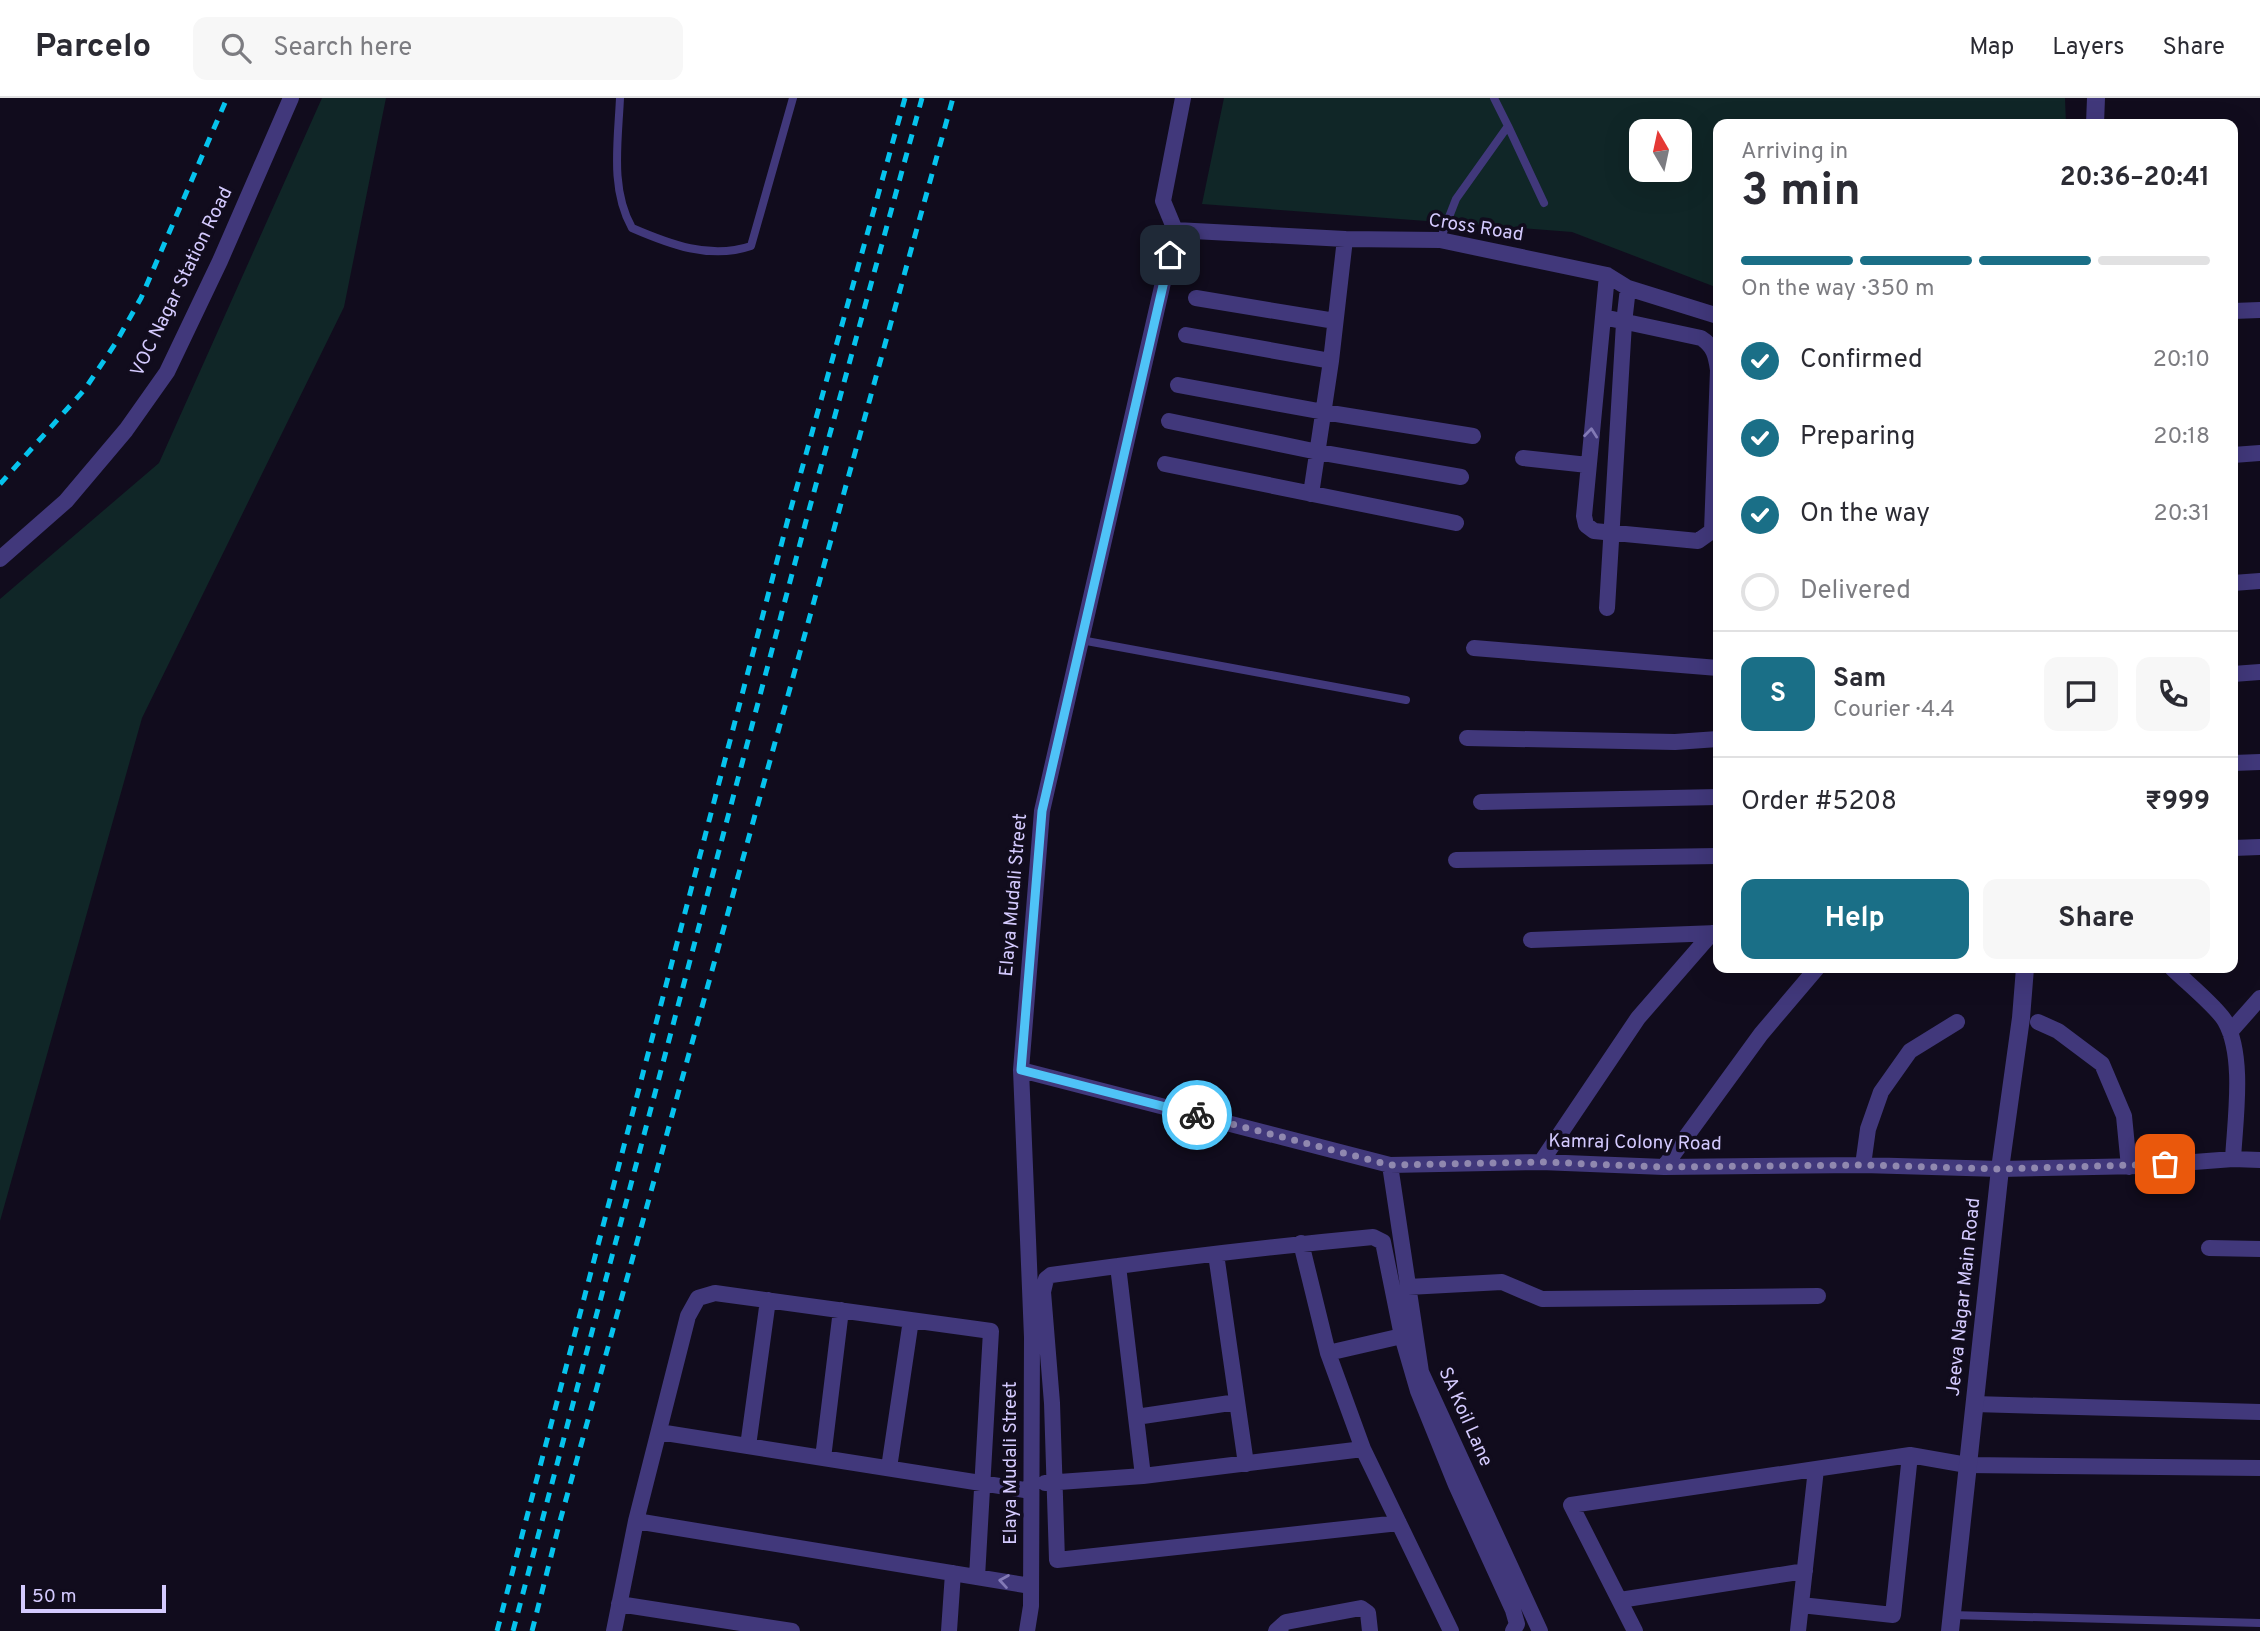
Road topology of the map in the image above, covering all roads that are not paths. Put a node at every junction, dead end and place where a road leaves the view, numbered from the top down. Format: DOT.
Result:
graph roads {
  1 [pos="291,98"];
  2 [pos="620,98"];
  3 [pos="793,98"];
  4 [pos="1183,98"];
  5 [pos="1494,98"];
  6 [pos="2096,98"];
  7 [pos="2095,119"];
  8 [pos="1508,126"];
  9 [pos="1544,203"];
  10 [pos="1175,230"];
  11 [pos="1345,239"];
  12 [pos="1440,240"];
  13 [pos="1607,275"];
  14 [pos="1628,288"];
  15 [pos="1196,298"];
  16 [pos="2260,310"];
  17 [pos="2238,311"];
  18 [pos="1713,315"];
  19 [pos="1603,317"];
  20 [pos="1335,321"];
  21 [pos="1624,322"];
  22 [pos="1186,335"];
  23 [pos="1713,350"];
  24 [pos="1331,361"];
  25 [pos="1178,384"];
  26 [pos="1324,412"];
  27 [pos="1169,421"];
  28 [pos="1473,436"];
  29 [pos="1318,452"];
  30 [pos="2260,453"];
  31 [pos="2238,455"];
  32 [pos="1522,458"];
  33 [pos="1165,464"];
  34 [pos="1588,465"];
  35 [pos="1461,477"];
  36 [pos="1311,494"];
  37 [pos="1713,504"];
  38 [pos="1456,523"];
  39 [pos="1612,531"];
  40 [pos="0,559"];
  41 [pos="2260,581"];
  42 [pos="2238,583"];
  43 [pos="1607,608"];
  44 [pos="1081,640"];
  45 [pos="1474,648"];
  46 [pos="1713,668"];
  47 [pos="2260,672"];
  48 [pos="2238,674"];
  49 [pos="1406,700"];
  50 [pos="1467,738"];
  51 [pos="1713,739"];
  52 [pos="2260,762"];
  53 [pos="2238,763"];
  54 [pos="1713,797"];
  55 [pos="1481,802"];
  56 [pos="2260,847"];
  57 [pos="2238,848"];
  58 [pos="1713,856"];
  59 [pos="1456,860"];
  60 [pos="1713,933"];
  61 [pos="1713,935"];
  62 [pos="1531,940"];
  63 [pos="1813,973"];
  64 [pos="2025,973"];
  65 [pos="2177,973"];
  66 [pos="2260,998"];
  67 [pos="1956,1022"];
  68 [pos="2038,1022"];
  69 [pos="2230,1032"];
  70 [pos="1021,1070"];
  71 [pos="2233,1159"];
  72 [pos="2260,1160"];
  73 [pos="1541,1162"];
  74 [pos="1390,1165"];
  75 [pos="1863,1165"];
  76 [pos="1664,1167"];
  77 [pos="2129,1167"];
  78 [pos="2000,1169"];
  79 [pos="1301,1243"];
  80 [pos="2209,1248"];
  81 [pos="2260,1249"];
  82 [pos="1216,1254"];
  83 [pos="1118,1266"];
  84 [pos="1408,1287"];
  85 [pos="1818,1296"];
  86 [pos="768,1300"];
  87 [pos="841,1310"];
  88 [pos="911,1320"];
  89 [pos="1402,1336"];
  90 [pos="1328,1353"];
  91 [pos="1237,1402"];
  92 [pos="1974,1404"];
  93 [pos="2260,1412"];
  94 [pos="1136,1417"];
  95 [pos="659,1432"];
  96 [pos="748,1446"];
  97 [pos="1363,1449"];
  98 [pos="1910,1455"];
  99 [pos="823,1458"];
  100 [pos="1245,1464"];
  101 [pos="1967,1465"];
  102 [pos="888,1468"];
  103 [pos="2260,1468"];
  104 [pos="1816,1469"];
  105 [pos="1143,1476"];
  106 [pos="982,1483"];
  107 [pos="1054,1483"];
  108 [pos="1031,1488"];
  109 [pos="636,1521"];
  110 [pos="1399,1523"];
  111 [pos="1805,1572"];
  112 [pos="954,1573"];
  113 [pos="977,1577"];
  114 [pos="1031,1586"];
  115 [pos="1620,1601"];
  116 [pos="619,1604"];
  117 [pos="1801,1605"];
  118 [pos="1951,1623"];
  119 [pos="2260,1623"];
  120 [pos="1516,1629"];
  121 [pos="614,1631"];
  122 [pos="792,1631"];
  123 [pos="949,1631"];
  124 [pos="1027,1631"];
  125 [pos="1276,1631"];
  126 [pos="1370,1631"];
  127 [pos="1451,1631"];
  128 [pos="1540,1631"];
  129 [pos="1635,1631"];
  130 [pos="1798,1631"];
  1 -- 40 [label="street, VOC Nagar Station Road"];
  2 -- 3 [label="lane"];
  4 -- 10 [label="street"];
  5 -- 8 [label="lane"];
  6 -- 7 [label="street"];
  8 -- 9 [label="lane"];
  8 -- 12 [label="lane"];
  10 -- 11 [label="street, Cross Road"];
  10 -- 44 [label="street, Elaya Mudali Street"];
  11 -- 12 [label="street, Cross Road"];
  11 -- 20 [label="street"];
  12 -- 13 [label="street, Cross Road"];
  13 -- 14 [label="street, Cross Road"];
  13 -- 19 [label="street"];
  14 -- 18 [label="street, Cross Road"];
  14 -- 21 [label="street"];
  15 -- 20 [label="street"];
  16 -- 17 [label="street"];
  19 -- 21 [label="street"];
  34 -- 19 [label="street, one-way"];
  20 -- 24 [label="street"];
  21 -- 23 [label="street"];
  21 -- 39 [label="street"];
  22 -- 24 [label="street"];
  24 -- 26 [label="street"];
  25 -- 26 [label="street"];
  26 -- 28 [label="street"];
  26 -- 29 [label="street"];
  27 -- 29 [label="street"];
  29 -- 35 [label="street"];
  29 -- 36 [label="street"];
  30 -- 31 [label="street"];
  32 -- 34 [label="street"];
  33 -- 36 [label="street"];
  34 -- 39 [label="street"];
  36 -- 38 [label="street"];
  37 -- 39 [label="street"];
  39 -- 43 [label="street"];
  41 -- 42 [label="street"];
  44 -- 49 [label="lane"];
  44 -- 70 [label="street, Elaya Mudali Street"];
  45 -- 46 [label="street"];
  47 -- 48 [label="street"];
  50 -- 51 [label="street"];
  52 -- 53 [label="street"];
  54 -- 55 [label="street"];
  56 -- 57 [label="street"];
  58 -- 59 [label="street"];
  60 -- 62 [label="street"];
  61 -- 73 [label="street"];
  63 -- 76 [label="street"];
  64 -- 78 [label="street, Jeeva Nagar Main Road"];
  65 -- 69 [label="street"];
  66 -- 69 [label="street"];
  67 -- 75 [label="street"];
  68 -- 77 [label="street"];
  69 -- 71 [label="street"];
  70 -- 74 [label="street, Kamraj Colony Road"];
  70 -- 108 [label="street, Elaya Mudali Street"];
  71 -- 72 [label="street, Kamraj Colony Road"];
  71 -- 77 [label="street, Kamraj Colony Road"];
  73 -- 74 [label="street, Kamraj Colony Road"];
  73 -- 76 [label="street, Kamraj Colony Road"];
  74 -- 84 [label="street, SA Koil Lane"];
  75 -- 76 [label="street, Kamraj Colony Road"];
  75 -- 78 [label="street, Kamraj Colony Road"];
  77 -- 78 [label="street, Kamraj Colony Road"];
  78 -- 92 [label="street, Jeeva Nagar Main Road"];
  79 -- 82 [label="street"];
  79 -- 89 [label="street"];
  79 -- 90 [label="street"];
  80 -- 81 [label="street"];
  82 -- 83 [label="street"];
  82 -- 91 [label="street"];
  83 -- 94 [label="street"];
  83 -- 107 [label="street"];
  84 -- 85 [label="street"];
  84 -- 128 [label="street, SA Koil Lane"];
  86 -- 87 [label="street"];
  86 -- 95 [label="street"];
  86 -- 96 [label="street"];
  87 -- 88 [label="street"];
  87 -- 99 [label="street"];
  88 -- 102 [label="street"];
  88 -- 106 [label="street"];
  89 -- 90 [label="street"];
  89 -- 120 [label="street"];
  90 -- 97 [label="street"];
  91 -- 94 [label="street"];
  91 -- 100 [label="street"];
  92 -- 93 [label="street"];
  92 -- 101 [label="street, Jeeva Nagar Main Road"];
  94 -- 105 [label="street"];
  95 -- 96 [label="street"];
  95 -- 109 [label="street"];
  96 -- 99 [label="street"];
  97 -- 100 [label="street"];
  97 -- 110 [label="street"];
  98 -- 101 [label="street"];
  98 -- 104 [label="street"];
  98 -- 117 [label="street"];
  99 -- 102 [label="street"];
  100 -- 105 [label="street"];
  101 -- 103 [label="street"];
  101 -- 118 [label="street, Jeeva Nagar Main Road"];
  102 -- 106 [label="street"];
  104 -- 111 [label="street"];
  104 -- 115 [label="street"];
  105 -- 107 [label="street"];
  106 -- 108 [label="street"];
  106 -- 113 [label="street"];
  107 -- 108 [label="street"];
  107 -- 110 [label="street"];
  108 -- 114 [label="street, Elaya Mudali Street"];
  109 -- 112 [label="street"];
  109 -- 116 [label="street"];
  110 -- 127 [label="street"];
  111 -- 115 [label="street"];
  111 -- 117 [label="street"];
  112 -- 113 [label="street"];
  112 -- 123 [label="street"];
  114 -- 113 [label="street, one-way"];
  114 -- 124 [label="street, Elaya Mudali Street"];
  115 -- 129 [label="street"];
  116 -- 121 [label="street"];
  116 -- 122 [label="street"];
  117 -- 130 [label="street"];
  118 -- 119 [label="lane"];
  125 -- 126 [label="street"];
}
